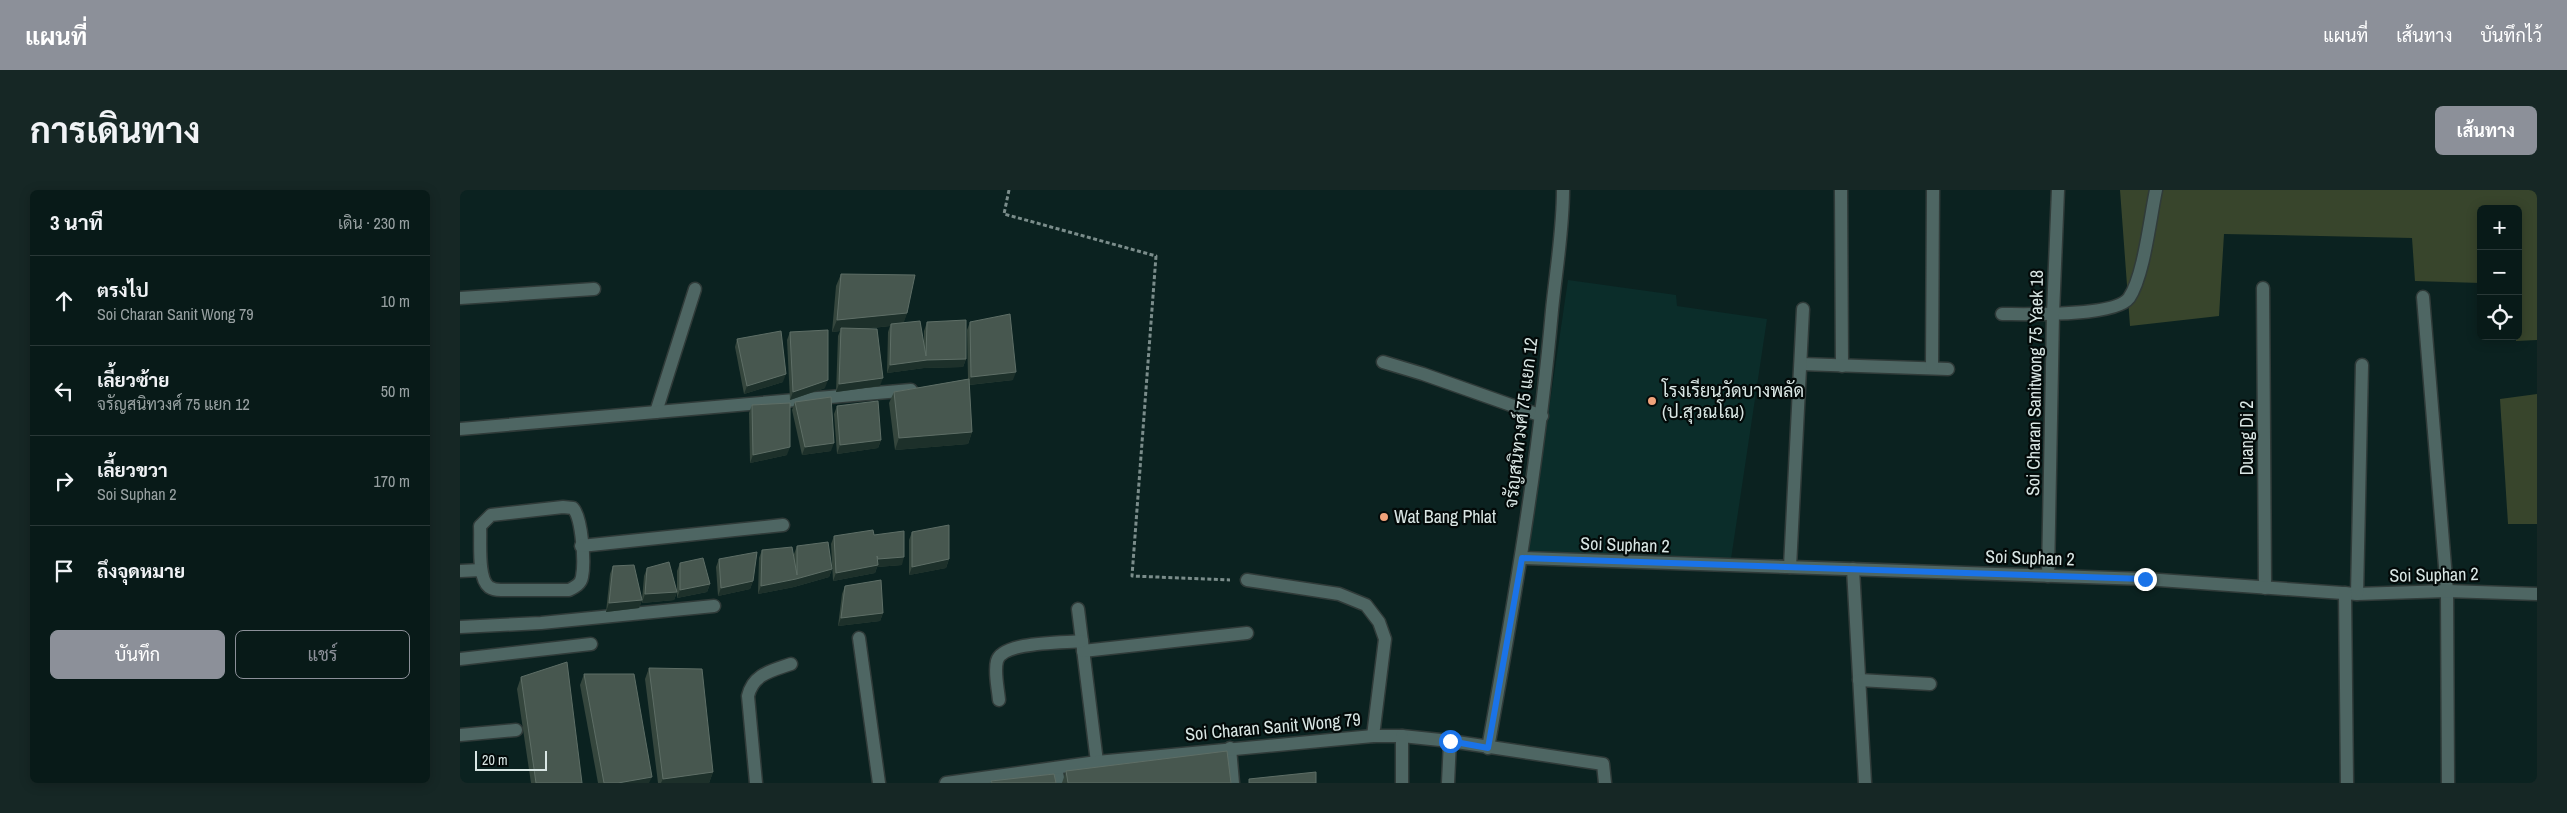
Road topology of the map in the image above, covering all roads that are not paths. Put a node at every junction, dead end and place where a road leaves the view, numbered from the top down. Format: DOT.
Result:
graph roads {
  1 [pos="1563,190"];
  2 [pos="1841,190"];
  3 [pos="1933,190"];
  4 [pos="2058,190"];
  5 [pos="2156,190"];
  6 [pos="2264,288"];
  7 [pos="594,289"];
  8 [pos="695,289"];
  9 [pos="2423,297"];
  10 [pos="460,298"];
  11 [pos="1803,309"];
  12 [pos="2002,314"];
  13 [pos="2053,314"];
  14 [pos="1383,362"];
  15 [pos="1801,364"];
  16 [pos="2362,365"];
  17 [pos="1842,366"];
  18 [pos="1932,368"];
  19 [pos="1948,369"];
  20 [pos="928,388"];
  21 [pos="656,412"];
  22 [pos="1542,416"];
  23 [pos="460,429"];
  24 [pos="783,525"];
  25 [pos="581,546"];
  26 [pos="1522,558"];
  27 [pos="1790,567"];
  28 [pos="1853,569"];
  29 [pos="482,570"];
  30 [pos="460,571"];
  31 [pos="2048,576"];
  32 [pos="1247,580"];
  33 [pos="2265,588"];
  34 [pos="2447,591"];
  35 [pos="2351,594"];
  36 [pos="2537,594"];
  37 [pos="714,606"];
  38 [pos="1078,609"];
  39 [pos="460,627"];
  40 [pos="1247,633"];
  41 [pos="859,638"];
  42 [pos="591,644"];
  43 [pos="1082,646"];
  44 [pos="460,659"];
  45 [pos="791,664"];
  46 [pos="1859,680"];
  47 [pos="1930,684"];
  48 [pos="999,700"];
  49 [pos="516,730"];
  50 [pos="460,735"];
  51 [pos="1373,736"];
  52 [pos="1402,736"];
  53 [pos="1450,741"];
  54 [pos="1230,748"];
  55 [pos="1488,748"];
  56 [pos="1097,762"];
  57 [pos="1056,768"];
  58 [pos="756,783"];
  59 [pos="879,783"];
  60 [pos="946,783"];
  61 [pos="1059,783"];
  62 [pos="1233,783"];
  63 [pos="1402,783"];
  64 [pos="1448,783"];
  65 [pos="1606,783"];
  66 [pos="1865,783"];
  67 [pos="2347,783"];
  68 [pos="2448,783"];
  1 -- 22 [label="street, จรัญสนิทวงศ์ 75 แยก 12"];
  2 -- 17 [label="street"];
  3 -- 18 [label="street"];
  4 -- 13 [label="street, Soi Charan Sanitwong 75 Yaek 18"];
  5 -- 13 [label="street"];
  6 -- 33 [label="street, Duang Di 2"];
  7 -- 10 [label="street"];
  8 -- 21 [label="street"];
  9 -- 34 [label="street"];
  11 -- 15 [label="street"];
  12 -- 13 [label="street"];
  13 -- 31 [label="street, Soi Charan Sanitwong 75 Yaek 18"];
  14 -- 22 [label="street"];
  15 -- 17 [label="street"];
  15 -- 27 [label="street"];
  16 -- 35 [label="street"];
  17 -- 18 [label="street"];
  18 -- 19 [label="street"];
  20 -- 21 [label="street"];
  21 -- 23 [label="street"];
  22 -- 26 [label="street, จรัญสนิทวงศ์ 75 แยก 12"];
  24 -- 25 [label="street"];
  25 -- 29 [label="street"];
  25 -- 29 [label="street"];
  26 -- 27 [label="street, Soi Suphan 2"];
  26 -- 55 [label="street, จรัญสนิทวงศ์ 75 แยก 12"];
  27 -- 28 [label="street, Soi Suphan 2"];
  28 -- 31 [label="street, Soi Suphan 2"];
  28 -- 46 [label="street"];
  29 -- 30 [label="street"];
  31 -- 33 [label="street, Soi Suphan 2"];
  32 -- 51 [label="street"];
  33 -- 35 [label="street, Soi Suphan 2"];
  34 -- 35 [label="street, Soi Suphan 2"];
  34 -- 36 [label="street, Soi Suphan 2"];
  34 -- 68 [label="street"];
  35 -- 67 [label="street"];
  37 -- 39 [label="street"];
  38 -- 43 [label="street"];
  40 -- 43 [label="street"];
  41 -- 59 [label="street"];
  42 -- 44 [label="street"];
  43 -- 48 [label="street"];
  43 -- 56 [label="street"];
  45 -- 58 [label="street"];
  46 -- 47 [label="street"];
  46 -- 66 [label="street"];
  49 -- 50 [label="street"];
  51 -- 52 [label="street, Soi Charan Sanit Wong 79"];
  51 -- 54 [label="street, Soi Charan Sanit Wong 79"];
  52 -- 53 [label="street, Soi Charan Sanit Wong 79"];
  52 -- 63 [label="street"];
  53 -- 55 [label="street, Soi Charan Sanit Wong 79"];
  53 -- 64 [label="street"];
  54 -- 56 [label="street, Soi Charan Sanit Wong 79"];
  54 -- 62 [label="street"];
  55 -- 65 [label="street, Soi Charan Sanit Wong 79"];
  56 -- 57 [label="street, Soi Charan Sanit Wong 79"];
  57 -- 60 [label="street, Soi Charan Sanit Wong 79"];
  57 -- 61 [label="street"];
}
